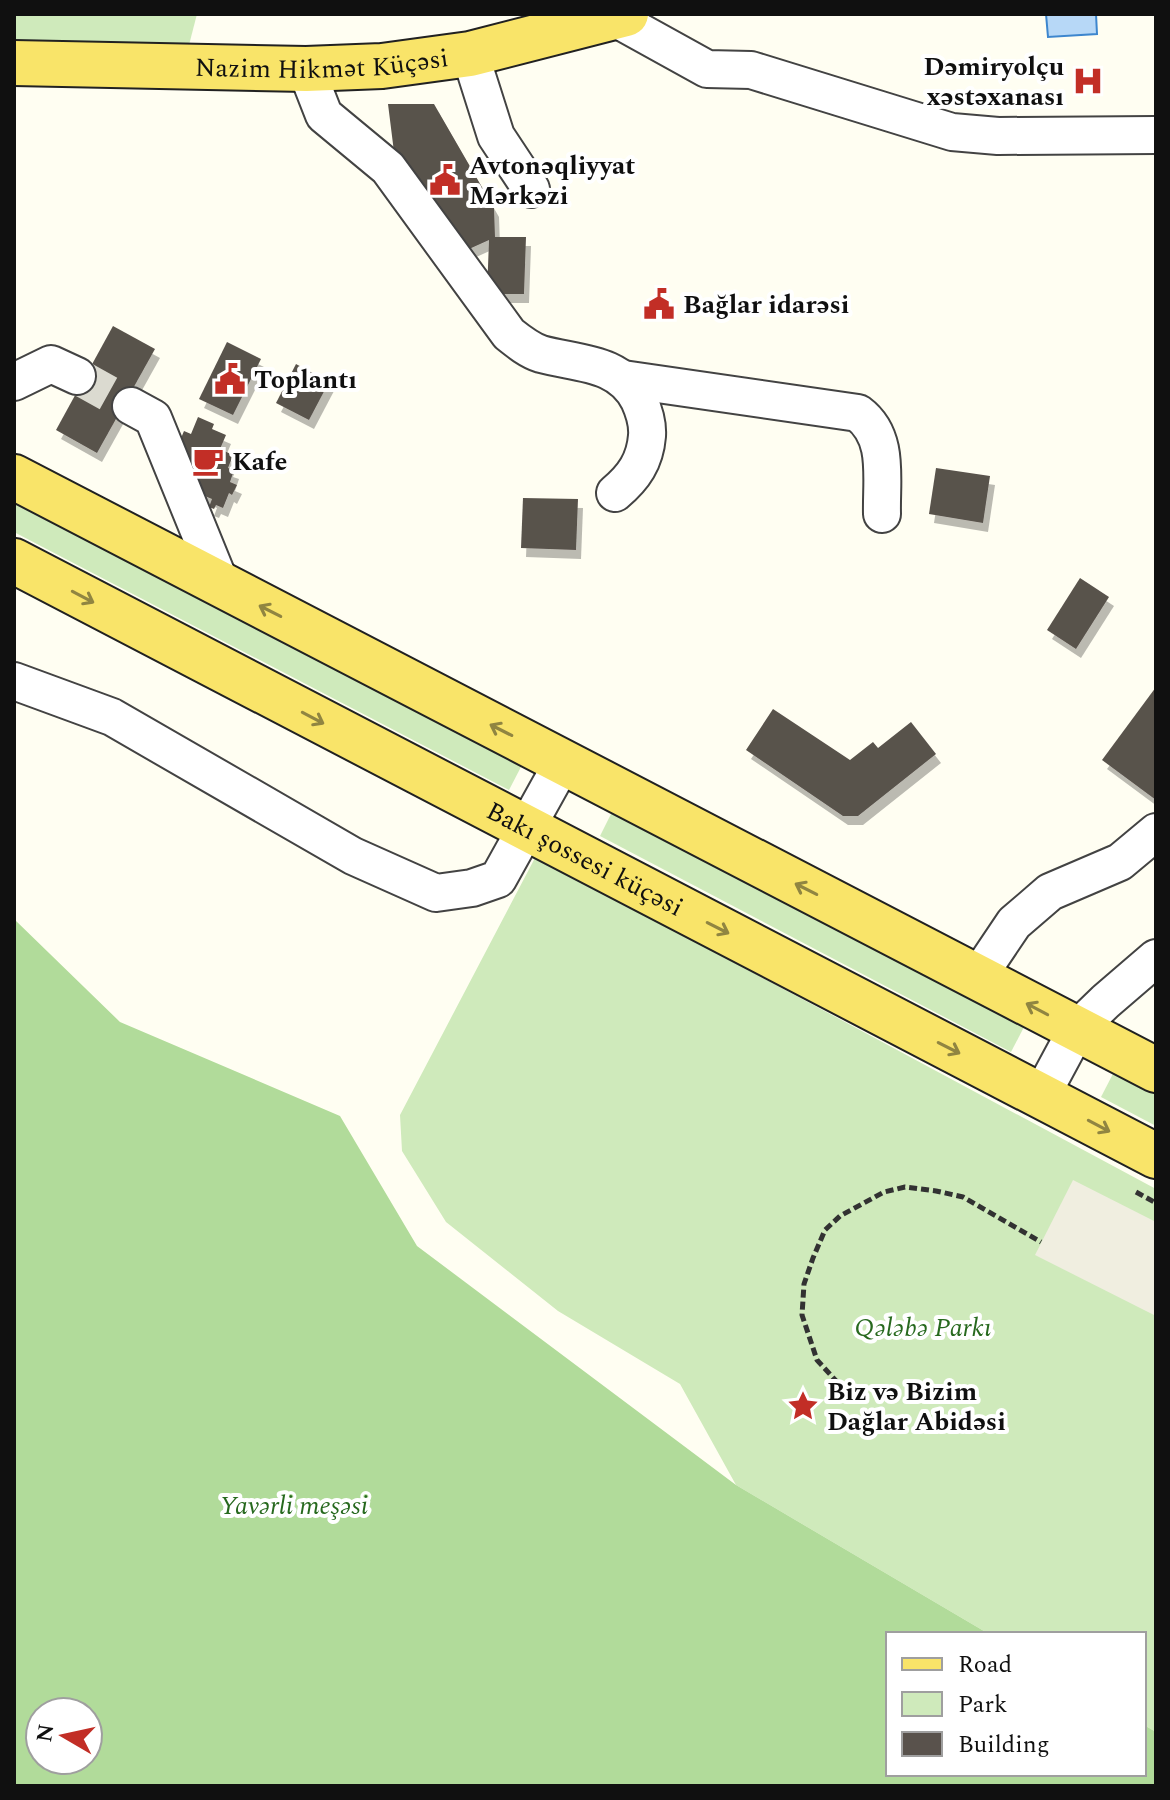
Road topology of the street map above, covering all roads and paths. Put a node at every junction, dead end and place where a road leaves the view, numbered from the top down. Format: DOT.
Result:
graph roads {
  1 [pos="620,16"];
  2 [pos="470,54"];
  3 [pos="14,63"];
  4 [pos="306,69"];
  5 [pos="1156,135"];
  6 [pos="531,189"];
  7 [pos="77,376"];
  8 [pos="623,379"];
  9 [pos="14,382"];
  10 [pos="131,406"];
  11 [pos="14,477"];
  12 [pos="615,493"];
  13 [pos="882,514"];
  14 [pos="14,561"];
  15 [pos="221,585"];
  16 [pos="14,681"];
  17 [pos="563,762"];
  18 [pos="528,830"];
  19 [pos="1156,832"];
  20 [pos="1156,958"];
  21 [pos="977,978"];
  22 [pos="1077,1029"];
  23 [pos="1156,1070"];
  24 [pos="1041,1096"];
  25 [pos="1156,1156"];
  26 [pos="1041,1242"];
  27 [pos="838,1383"];
  1 -- 2 [label="main road, Nazim Hikmət Küçəsi"];
  1 -- 5 [label="street"];
  2 -- 4 [label="main road, Nazim Hikmət Küçəsi"];
  2 -- 6 [label="street"];
  3 -- 4 [label="main road, Nazim Hikmət Küçəsi"];
  4 -- 8 [label="street"];
  7 -- 9 [label="street"];
  8 -- 12 [label="street"];
  8 -- 13 [label="street"];
  10 -- 15 [label="street"];
  11 -- 15 [label="main road"];
  14 -- 18 [label="main road, Bakı şossesi küçəsi, one-way"];
  17 -- 15 [label="main road, one-way"];
  16 -- 18 [label="street"];
  17 -- 18 [label="street"];
  21 -- 17 [label="main road, one-way"];
  18 -- 24 [label="main road, Bakı şossesi küçəsi, one-way"];
  19 -- 21 [label="street"];
  20 -- 22 [label="street"];
  22 -- 21 [label="main road, one-way"];
  22 -- 23 [label="main road"];
  22 -- 24 [label="street"];
  24 -- 25 [label="main road, Bakı şossesi küçəsi, one-way"];
  26 -- 27 [label="path"];
}
